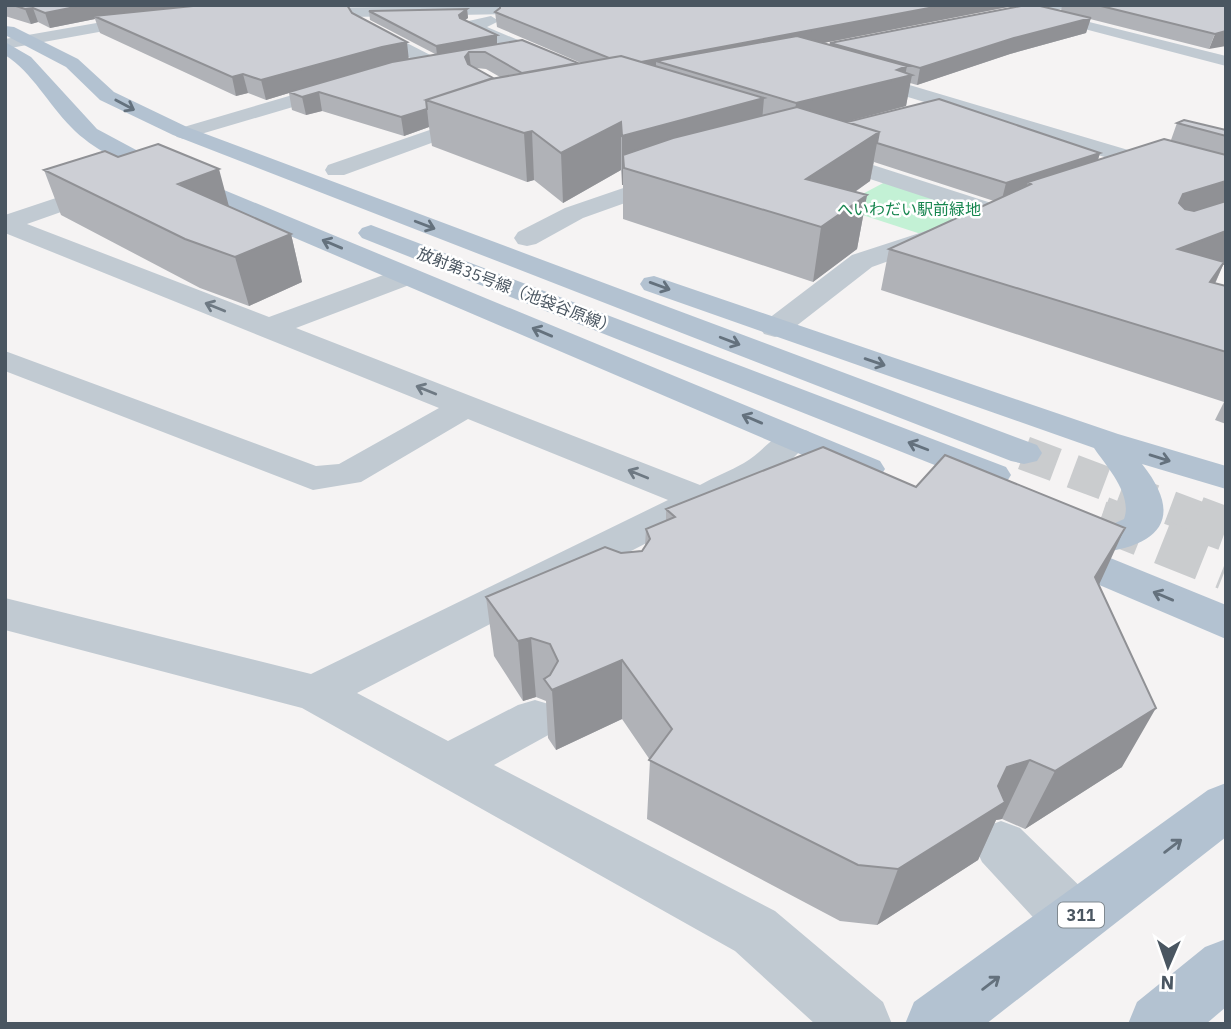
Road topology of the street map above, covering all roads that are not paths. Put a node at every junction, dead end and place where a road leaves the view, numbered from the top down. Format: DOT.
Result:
graph roads {
  1 [pos="1060,5"];
  2 [pos="162,8"];
  3 [pos="394,8"];
  4 [pos="480,8"];
  5 [pos="1020,8"];
  6 [pos="503,10"];
  7 [pos="354,12"];
  8 [pos="280,13"];
  9 [pos="567,13"];
  10 [pos="978,21"];
  11 [pos="5,29"];
  12 [pos="30,39"];
  13 [pos="5,45"];
  14 [pos="1226,48"];
  15 [pos="521,49"];
  16 [pos="1190,53"];
  17 [pos="484,55"];
  18 [pos="1226,61"];
  19 [pos="402,70"];
  20 [pos="573,70"];
  21 [pos="843,71"];
  22 [pos="40,76"];
  23 [pos="353,83"];
  24 [pos="948,104"];
  25 [pos="500,114"];
  26 [pos="912,114"];
  27 [pos="136,136"];
  28 [pos="192,136"];
  29 [pos="830,136"];
  30 [pos="1151,164"];
  31 [pos="336,170"];
  32 [pos="158,171"];
  33 [pos="690,173"];
  34 [pos="1113,177"];
  35 [pos="1226,187"];
  36 [pos="257,188"];
  37 [pos="1026,206"];
  38 [pos="1001,214"];
  39 [pos="5,224"];
  40 [pos="527,238"];
  41 [pos="407,276"];
  42 [pos="268,328"];
  43 [pos="775,328"];
  44 [pos="5,360"];
  45 [pos="467,406"];
  46 [pos="796,438"];
  47 [pos="1106,441"];
  48 [pos="1024,453"];
  49 [pos="1226,478"];
  50 [pos="1005,480"];
  51 [pos="898,482"];
  52 [pos="701,499"];
  53 [pos="586,558"];
  54 [pos="615,587"];
  55 [pos="5,614"];
  56 [pos="1226,624"];
  57 [pos="316,693"];
  58 [pos="536,719"];
  59 [pos="448,765"];
  60 [pos="1226,806"];
  61 [pos="1001,845"];
  62 [pos="1074,920"];
  63 [pos="1226,968"];
  64 [pos="861,1024"];
  65 [pos="936,1024"];
  66 [pos="1159,1024"];
  1 -- 5 [label="street"];
  2 -- 12 [label="street"];
  3 -- 4 [label="street"];
  3 -- 7 [label="street"];
  4 -- 6 [label="street"];
  5 -- 10 [label="street"];
  5 -- 16 [label="street"];
  6 -- 9 [label="street"];
  6 -- 15 [label="street"];
  7 -- 8 [label="street"];
  7 -- 19 [label="street"];
  11 -- 12 [label="main road, 放射第35号線（池袋谷原線）"];
  12 -- 13 [label="street"];
  12 -- 28 [label="main road, 放射第35号線（池袋谷原線）, one-way"];
  13 -- 22 [label="main road"];
  14 -- 16 [label="street"];
  15 -- 17 [label="street"];
  15 -- 20 [label="street"];
  16 -- 18 [label="street"];
  21 -- 24 [label="street"];
  22 -- 27 [label="main road"];
  22 -- 32 [label="main road"];
  23 -- 28 [label="street"];
  24 -- 26 [label="street"];
  24 -- 30 [label="street"];
  25 -- 31 [label="street"];
  28 -- 31 [label="main road"];
  28 -- 48 [label="main road, 放射第35号線（池袋谷原線）, one-way"];
  29 -- 38 [label="street"];
  30 -- 34 [label="street"];
  30 -- 35 [label="street"];
  31 -- 40 [label="main road"];
  32 -- 39 [label="street"];
  41 -- 32 [label="main road, one-way"];
  33 -- 40 [label="street"];
  50 -- 36 [label="main road, 放射第35号線（池袋谷原線）, one-way"];
  37 -- 38 [label="street"];
  38 -- 43 [label="street"];
  42 -- 39 [label="street, one-way"];
  40 -- 43 [label="main road, one-way"];
  41 -- 42 [label="street"];
  46 -- 41 [label="main road, one-way"];
  45 -- 42 [label="street, one-way"];
  43 -- 47 [label="main road, one-way"];
  44 -- 45 [label="street"];
  52 -- 45 [label="street, one-way"];
  46 -- 51 [label="main road"];
  46 -- 52 [label="street"];
  47 -- 49 [label="main road, one-way"];
  56 -- 47 [label="main road, one-way"];
  52 -- 53 [label="street"];
  53 -- 54 [label="street"];
  53 -- 57 [label="street"];
  55 -- 57 [label="street"];
  57 -- 59 [label="street"];
  58 -- 59 [label="street"];
  59 -- 64 [label="street"];
  62 -- 60 [label="main road, 311, one-way"];
  61 -- 62 [label="street"];
  65 -- 62 [label="main road, 311, one-way"];
  63 -- 66 [label="main road"];
}
